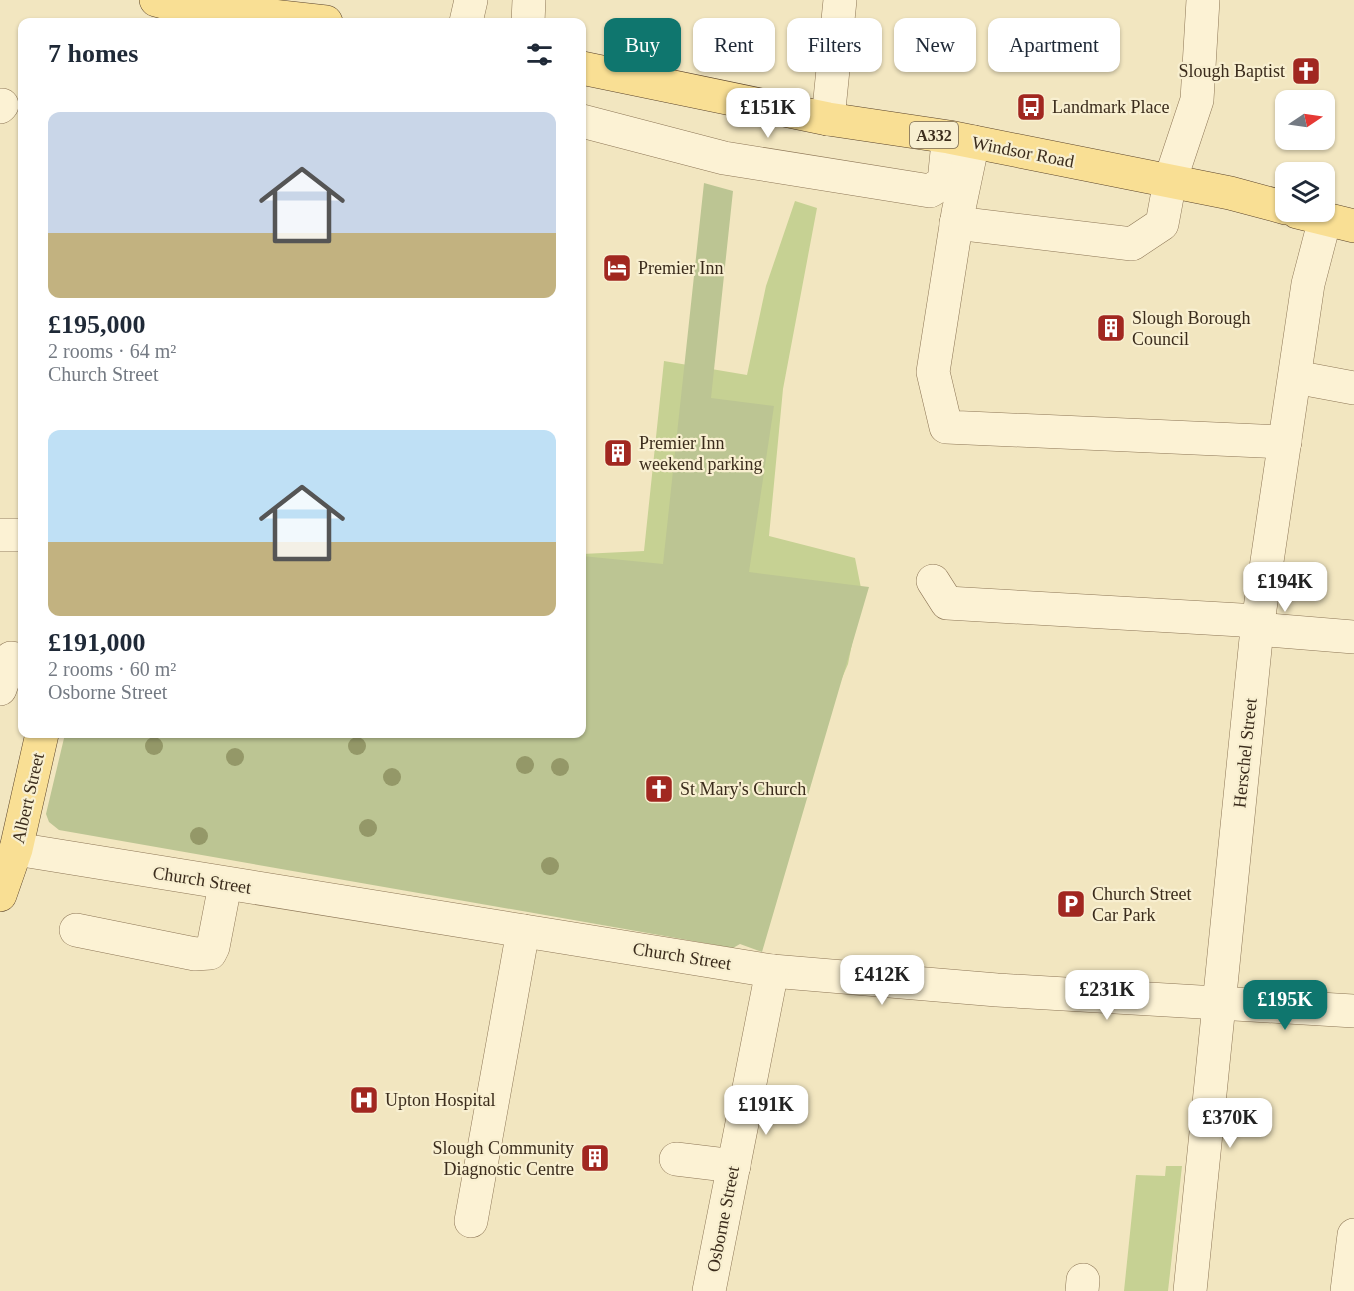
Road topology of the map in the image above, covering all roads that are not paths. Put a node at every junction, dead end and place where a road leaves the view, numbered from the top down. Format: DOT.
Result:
graph roads {
  1 [pos="471,0"];
  2 [pos="529,0"];
  3 [pos="840,0"];
  4 [pos="1203,0"];
  5 [pos="169,7"];
  6 [pos="284,18"];
  7 [pos="467,18"];
  8 [pos="528,18"];
  9 [pos="586,69"];
  10 [pos="828,119"];
  11 [pos="586,122"];
  12 [pos="961,140"];
  13 [pos="1170,181"];
  14 [pos="1275,205"];
  15 [pos="1324,222"];
  16 [pos="956,223"];
  17 [pos="1295,377"];
  18 [pos="1354,388"];
  19 [pos="1285,442"];
  20 [pos="0,535"];
  21 [pos="18,535"];
  22 [pos="933,581"];
  23 [pos="1258,625"];
  24 [pos="1354,637"];
  25 [pos="18,659"];
  26 [pos="0,689"];
  27 [pos="0,693"];
  28 [pos="18,697"];
  29 [pos="41,738"];
  30 [pos="16,849"];
  31 [pos="225,885"];
  32 [pos="0,896"];
  33 [pos="76,930"];
  34 [pos="523,931"];
  35 [pos="772,971"];
  36 [pos="1220,1001"];
  37 [pos="1354,1011"];
  38 [pos="676,1159"];
  39 [pos="734,1166"];
  40 [pos="471,1221"];
  41 [pos="1354,1235"];
  42 [pos="709,1291"];
  43 [pos="1190,1291"];
  44 [pos="1347,1291"];
  1 -- 7 [label="street"];
  2 -- 8 [label="street"];
  3 -- 10 [label="street"];
  4 -- 13 [label="street"];
  5 -- 6 [label="main road"];
  9 -- 10 [label="main road, Windsor Road / A332"];
  10 -- 12 [label="main road, Windsor Road / A332"];
  11 -- 12 [label="street"];
  12 -- 13 [label="main road, Windsor Road / A332"];
  12 -- 16 [label="street"];
  13 -- 14 [label="main road, Windsor Road / A332"];
  13 -- 16 [label="street"];
  15 -- 17 [label="street, Herschel Street"];
  16 -- 19 [label="street"];
  17 -- 18 [label="street"];
  17 -- 19 [label="street, Herschel Street"];
  19 -- 23 [label="street, Herschel Street"];
  20 -- 21 [label="street"];
  22 -- 23 [label="street"];
  23 -- 24 [label="street"];
  23 -- 36 [label="street, Herschel Street"];
  25 -- 26 [label="street"];
  27 -- 28 [label="street"];
  29 -- 30 [label="main road, Albert Street"];
  30 -- 31 [label="street, Church Street"];
  30 -- 32 [label="main road, Albert Street"];
  31 -- 33 [label="street"];
  31 -- 34 [label="street, Church Street"];
  34 -- 35 [label="street, Church Street"];
  34 -- 40 [label="street"];
  35 -- 36 [label="street, Church Street"];
  35 -- 39 [label="street, Osborne Street"];
  36 -- 37 [label="street, Church Street"];
  36 -- 43 [label="street, Herschel Street"];
  38 -- 39 [label="street"];
  39 -- 42 [label="street, Osborne Street"];
  41 -- 44 [label="street"];
}
